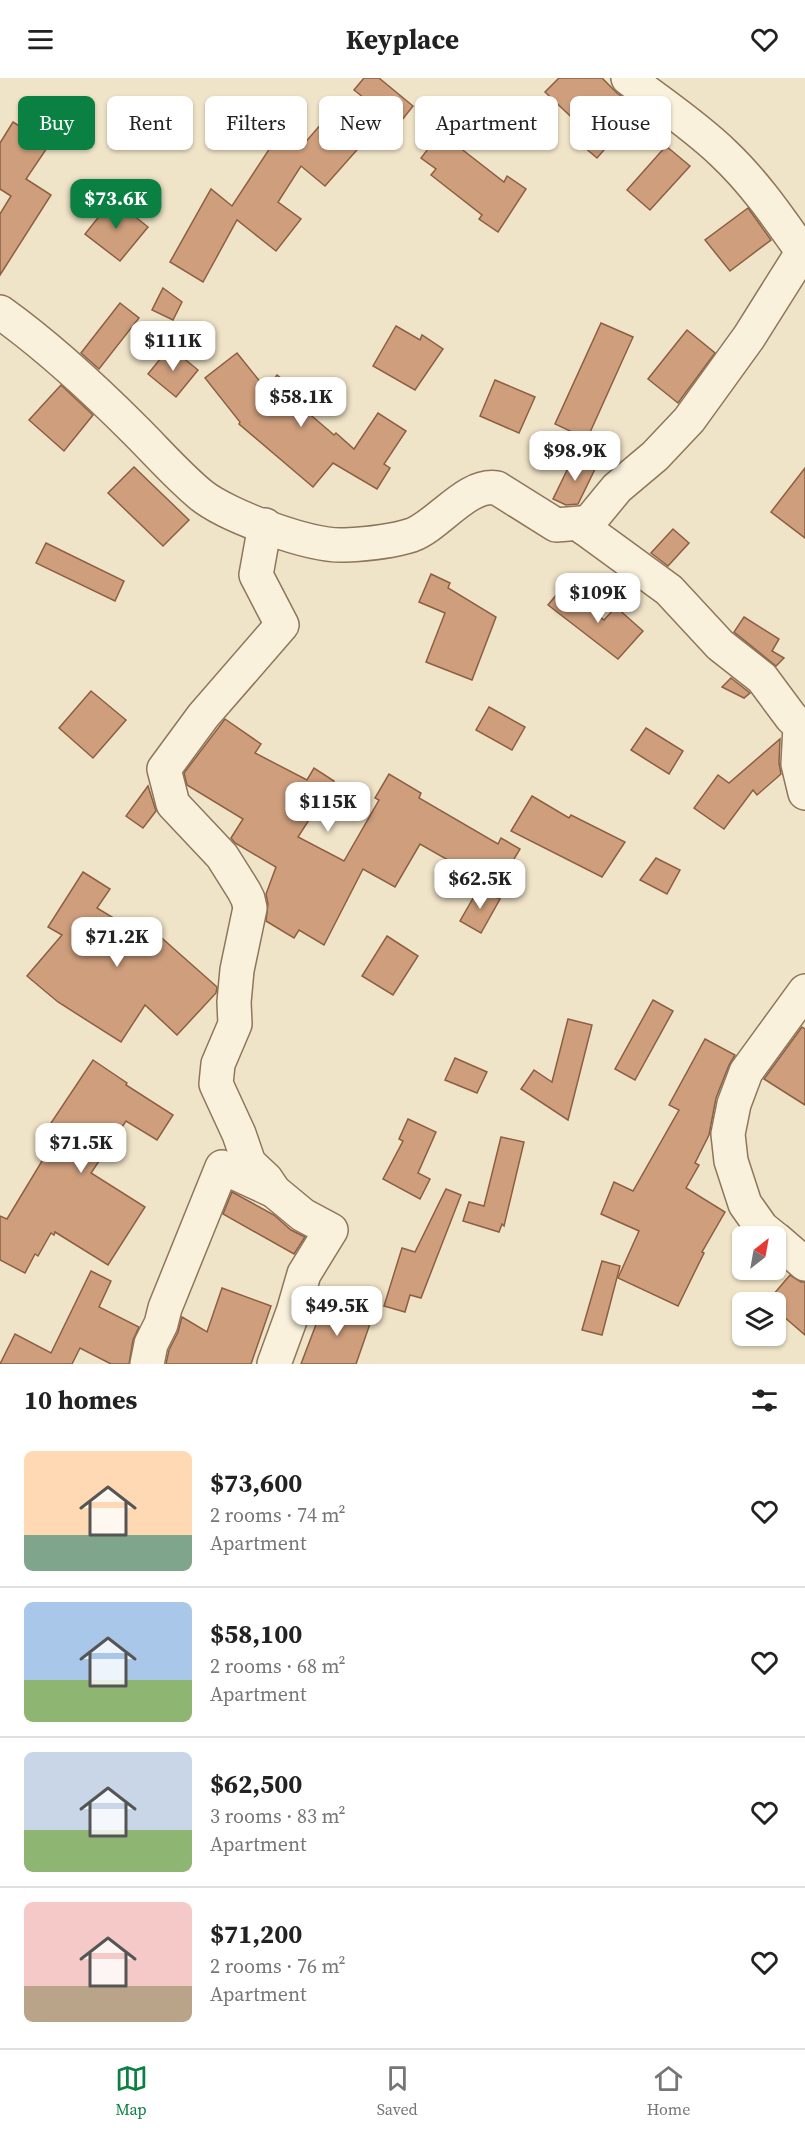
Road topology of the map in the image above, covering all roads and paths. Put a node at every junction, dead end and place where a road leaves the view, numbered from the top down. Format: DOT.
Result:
graph roads {
  1 [pos="628,78"];
  2 [pos="804,249"];
  3 [pos="0,312"];
  4 [pos="265,525"];
  5 [pos="584,528"];
  6 [pos="805,793"];
  7 [pos="805,991"];
  8 [pos="274,1191"];
  9 [pos="761,1226"];
  10 [pos="786,1248"];
  11 [pos="805,1264"];
  12 [pos="147,1364"];
  13 [pos="274,1364"];
  1 -- 2 [label="street"];
  2 -- 5 [label="street"];
  3 -- 4 [label="street"];
  4 -- 5 [label="street"];
  4 -- 8 [label="street"];
  5 -- 6 [label="street"];
  7 -- 9 [label="street"];
  8 -- 12 [label="street"];
  8 -- 13 [label="street"];
  10 -- 11 [label="street"];
}
